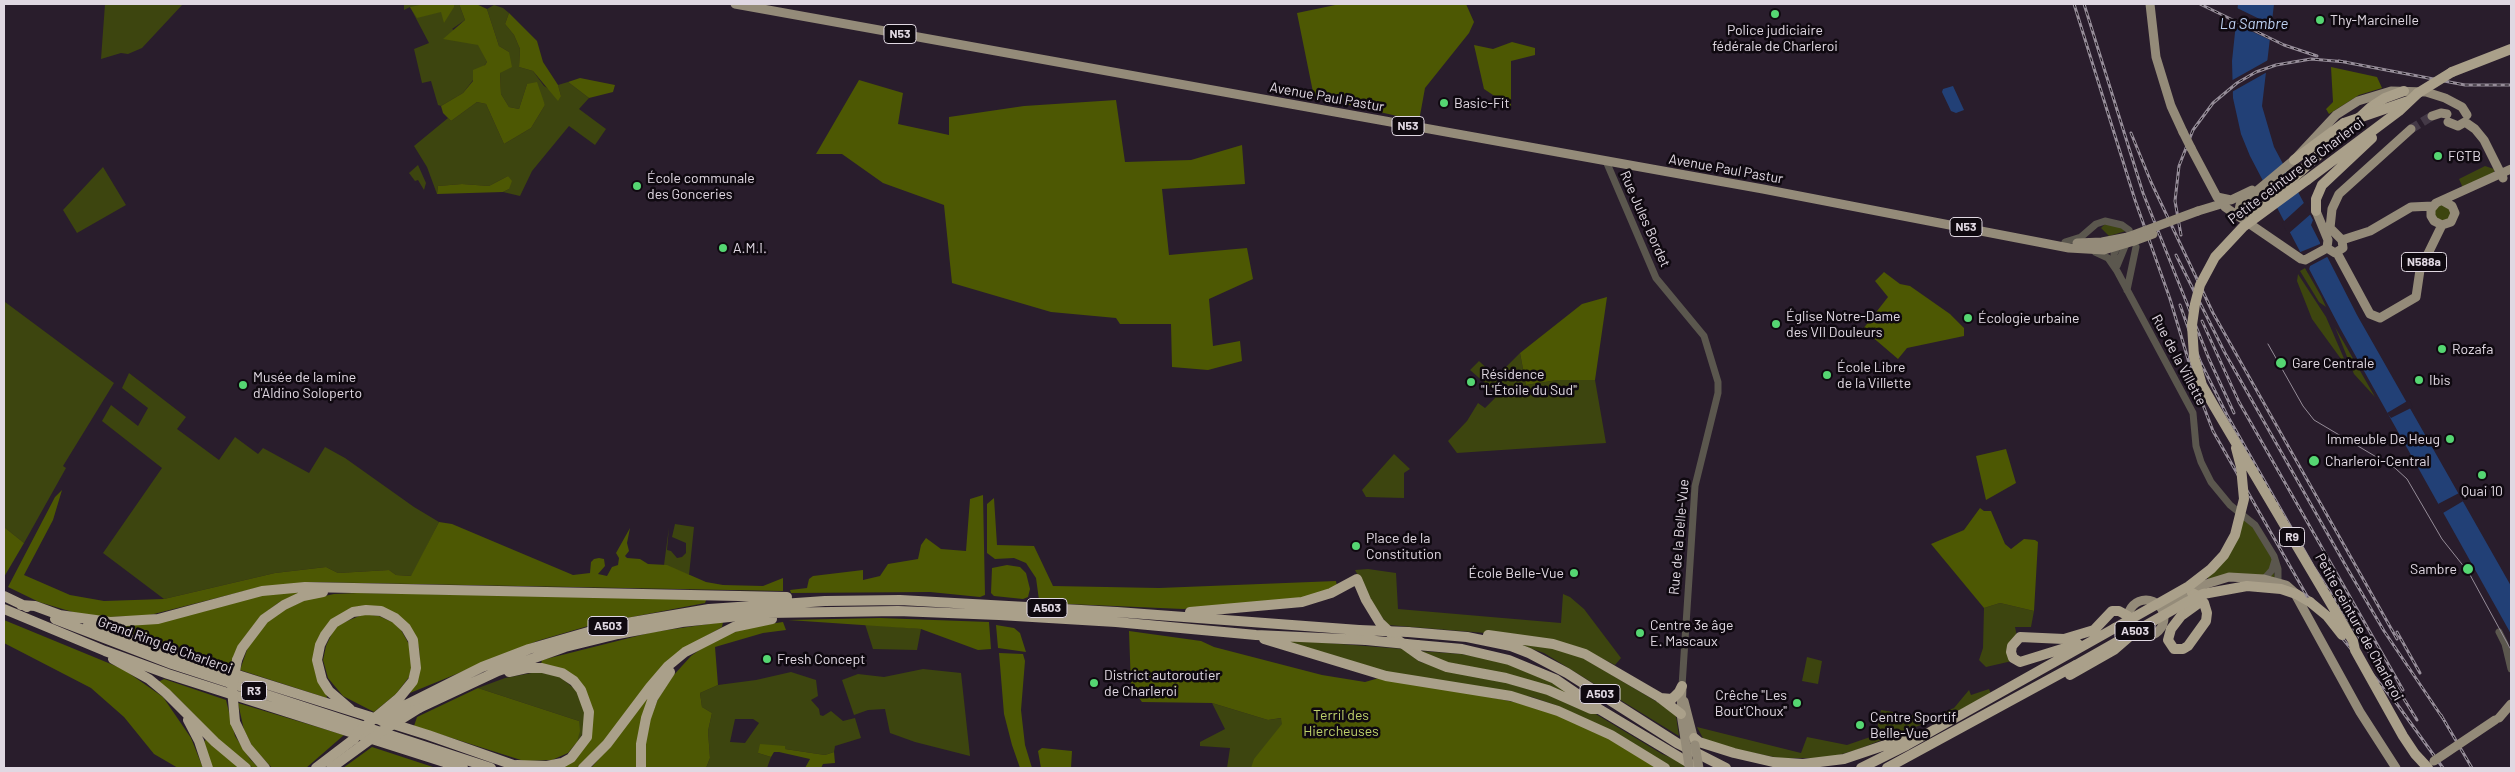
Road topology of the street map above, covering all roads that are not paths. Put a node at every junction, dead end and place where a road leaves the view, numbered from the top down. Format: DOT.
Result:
graph roads {
  1 [pos="735,4"];
  2 [pos="2150,4"];
  3 [pos="2511,50"];
  4 [pos="2406,96"];
  5 [pos="2456,106"];
  6 [pos="2399,111"];
  7 [pos="2432,116"];
  8 [pos="2447,117"];
  9 [pos="2465,120"];
  10 [pos="2411,128"];
  11 [pos="2294,160"];
  12 [pos="1606,161"];
  13 [pos="2511,169"];
  14 [pos="2505,175"];
  15 [pos="2251,193"];
  16 [pos="2219,201"];
  17 [pos="2443,201"];
  18 [pos="2433,206"];
  19 [pos="2454,209"];
  20 [pos="2316,211"];
  21 [pos="2238,216"];
  22 [pos="2442,224"];
  23 [pos="2243,226"];
  24 [pos="2033,240"];
  25 [pos="2065,242"];
  26 [pos="2122,242"];
  27 [pos="2332,243"];
  28 [pos="2136,247"];
  29 [pos="2090,250"];
  30 [pos="2337,253"];
  31 [pos="2105,255"];
  32 [pos="2116,271"];
  33 [pos="2127,291"];
  34 [pos="1718,382"];
  35 [pos="2226,426"];
  36 [pos="2275,559"];
  37 [pos="2242,578"];
  38 [pos="2264,579"];
  39 [pos="2278,582"];
  40 [pos="343,588"];
  41 [pos="2190,590"];
  42 [pos="2209,595"];
  43 [pos="4,596"];
  44 [pos="824,601"];
  45 [pos="21,605"];
  46 [pos="4,609"];
  47 [pos="982,609"];
  48 [pos="2161,609"];
  49 [pos="999,610"];
  50 [pos="797,612"];
  51 [pos="59,615"];
  52 [pos="1180,617"];
  53 [pos="2128,619"];
  54 [pos="2135,632"];
  55 [pos="2499,632"];
  56 [pos="1256,635"];
  57 [pos="1467,637"];
  58 [pos="693,648"];
  59 [pos="2354,650"];
  60 [pos="2068,651"];
  61 [pos="105,652"];
  62 [pos="2511,669"];
  63 [pos="2057,675"];
  64 [pos="490,676"];
  65 [pos="1682,691"];
  66 [pos="1659,697"];
  67 [pos="403,701"];
  68 [pos="2511,701"];
  69 [pos="178,704"];
  70 [pos="1599,709"];
  71 [pos="352,712"];
  72 [pos="1681,714"];
  73 [pos="2511,714"];
  74 [pos="2497,719"];
  75 [pos="1690,721"];
  76 [pos="1944,724"];
  77 [pos="1690,740"];
  78 [pos="1939,741"];
  79 [pos="1908,745"];
  80 [pos="2431,765"];
  81 [pos="518,767"];
  82 [pos="208,768"];
  83 [pos="246,768"];
  84 [pos="265,768"];
  85 [pos="316,768"];
  86 [pos="331,768"];
  87 [pos="463,768"];
  88 [pos="491,768"];
  89 [pos="583,768"];
  90 [pos="641,768"];
  91 [pos="1665,768"];
  92 [pos="1694,768"];
  93 [pos="1726,768"];
  94 [pos="1861,768"];
  95 [pos="1887,768"];
  96 [pos="1897,768"];
  97 [pos="2396,768"];
  98 [pos="2424,768"];
  1 -- 12 [label="main road, Avenue Paul Pastur / N53"];
  2 -- 16 [label="main road, bridge"];
  3 -- 4 [label="highway, Petite ceinture de Charleroi / R9, bridge"];
  4 -- 5 [label="main road"];
  4 -- 6 [label="highway, Petite ceinture de Charleroi / R9, bridge"];
  4 -- 11 [label="highway, bridge"];
  4 -- 11 [label="main road"];
  4 -- 23 [label="highway, bridge"];
  5 -- 8 [label="main road"];
  5 -- 9 [label="main road"];
  6 -- 20 [label="highway"];
  6 -- 23 [label="highway, Petite ceinture de Charleroi / R9, bridge"];
  7 -- 8 [label="main road"];
  8 -- 9 [label="main road"];
  9 -- 14 [label="main road"];
  10 -- 27 [label="main road"];
  11 -- 15 [label="main road"];
  12 -- 24 [label="main road, Avenue Paul Pastur / N53"];
  12 -- 34 [label="street, Rue Jules Bordet"];
  13 -- 14 [label="main road, N588a"];
  14 -- 17 [label="main road, N588a"];
  14 -- 19 [label="main road, N588a"];
  15 -- 16 [label="main road"];
  15 -- 21 [label="main road"];
  16 -- 21 [label="main road"];
  16 -- 26 [label="main road, N53, bridge"];
  17 -- 18 [label="main road, N588a"];
  17 -- 19 [label="main road"];
  18 -- 22 [label="main road"];
  18 -- 27 [label="main road, N588a"];
  19 -- 22 [label="main road, N588a"];
  20 -- 27 [label="main road"];
  21 -- 27 [label="main road, N588a"];
  22 -- 30 [label="main road, N588a"];
  23 -- 35 [label="highway, Petite ceinture de Charleroi / R9, bridge"];
  24 -- 25 [label="main road, Avenue Paul Pastur / N53"];
  24 -- 29 [label="main road, Avenue Paul Pastur / N53"];
  25 -- 26 [label="main road, Avenue Paul Pastur / N53"];
  25 -- 26 [label="street"];
  26 -- 29 [label="main road, Avenue Paul Pastur / N53"];
  26 -- 32 [label="street"];
  27 -- 30 [label="main road"];
  27 -- 30 [label="main road"];
  28 -- 33 [label="street"];
  29 -- 31 [label="street, Avenue Paul Pastur"];
  31 -- 32 [label="street, Rue de la Villette"];
  32 -- 33 [label="street, Rue de la Villette"];
  33 -- 36 [label="street, Rue de la Villette"];
  34 -- 65 [label="street, Rue de la Belle-Vue"];
  35 -- 41 [label="highway, bridge"];
  35 -- 59 [label="highway, Petite ceinture de Charleroi / R9, bridge"];
  36 -- 38 [label="street"];
  36 -- 39 [label="street, Rue de la Villette"];
  37 -- 38 [label="main road"];
  37 -- 41 [label="main road"];
  37 -- 48 [label="main road"];
  38 -- 39 [label="main road"];
  39 -- 97 [label="main road"];
  40 -- 44 [label="highway"];
  40 -- 51 [label="highway"];
  40 -- 84 [label="highway, bridge"];
  41 -- 42 [label="highway"];
  41 -- 48 [label="main road"];
  41 -- 60 [label="highway, A503, bridge"];
  42 -- 59 [label="highway, bridge"];
  42 -- 63 [label="highway, A503, bridge"];
  43 -- 45 [label="highway, Grand Ring de Charleroi / R3"];
  44 -- 47 [label="highway, A503"];
  44 -- 67 [label="highway, A503"];
  45 -- 51 [label="highway"];
  45 -- 88 [label="highway, Grand Ring de Charleroi / R3"];
  46 -- 61 [label="highway, Grand Ring de Charleroi / R3"];
  47 -- 49 [label="highway, A503"];
  47 -- 50 [label="highway, A503"];
  48 -- 53 [label="main road"];
  48 -- 54 [label="main road"];
  49 -- 52 [label="highway, A503"];
  49 -- 56 [label="highway, A503"];
  50 -- 58 [label="highway"];
  50 -- 64 [label="highway, A503"];
  51 -- 71 [label="highway"];
  52 -- 57 [label="highway, A503, bridge"];
  52 -- 70 [label="highway"];
  53 -- 54 [label="main road"];
  53 -- 60 [label="highway"];
  53 -- 79 [label="highway"];
  54 -- 63 [label="highway"];
  55 -- 62 [label="street"];
  56 -- 70 [label="highway, A503, bridge"];
  56 -- 91 [label="highway"];
  57 -- 66 [label="highway"];
  57 -- 93 [label="highway, A503"];
  58 -- 89 [label="highway"];
  58 -- 90 [label="highway"];
  59 -- 80 [label="highway, Petite ceinture de Charleroi / R9, bridge"];
  60 -- 76 [label="highway"];
  61 -- 69 [label="highway"];
  61 -- 87 [label="highway, Grand Ring de Charleroi / R3"];
  63 -- 78 [label="highway, A503"];
  64 -- 81 [label="highway"];
  64 -- 86 [label="highway, A503, bridge"];
  65 -- 66 [label="highway"];
  65 -- 72 [label="main road, Rue de la Belle-Vue"];
  65 -- 75 [label="main road, Rue de la Belle-Vue"];
  66 -- 72 [label="highway"];
  67 -- 71 [label="highway"];
  67 -- 85 [label="highway, A503, bridge"];
  68 -- 74 [label="main road"];
  69 -- 82 [label="highway"];
  69 -- 83 [label="highway"];
  70 -- 92 [label="highway, A503"];
  71 -- 81 [label="highway"];
  72 -- 75 [label="main road"];
  72 -- 77 [label="main road, Rue de la Belle-Vue"];
  73 -- 74 [label="main road"];
  74 -- 80 [label="main road, bridge"];
  75 -- 77 [label="main road, Rue de la Belle-Vue"];
  76 -- 77 [label="highway"];
  76 -- 79 [label="highway"];
  77 -- 92 [label="main road, Rue de la Belle-Vue, bridge"];
  78 -- 95 [label="highway, A503"];
  78 -- 96 [label="highway"];
  79 -- 94 [label="highway"];
  80 -- 98 [label="main road"];
}
